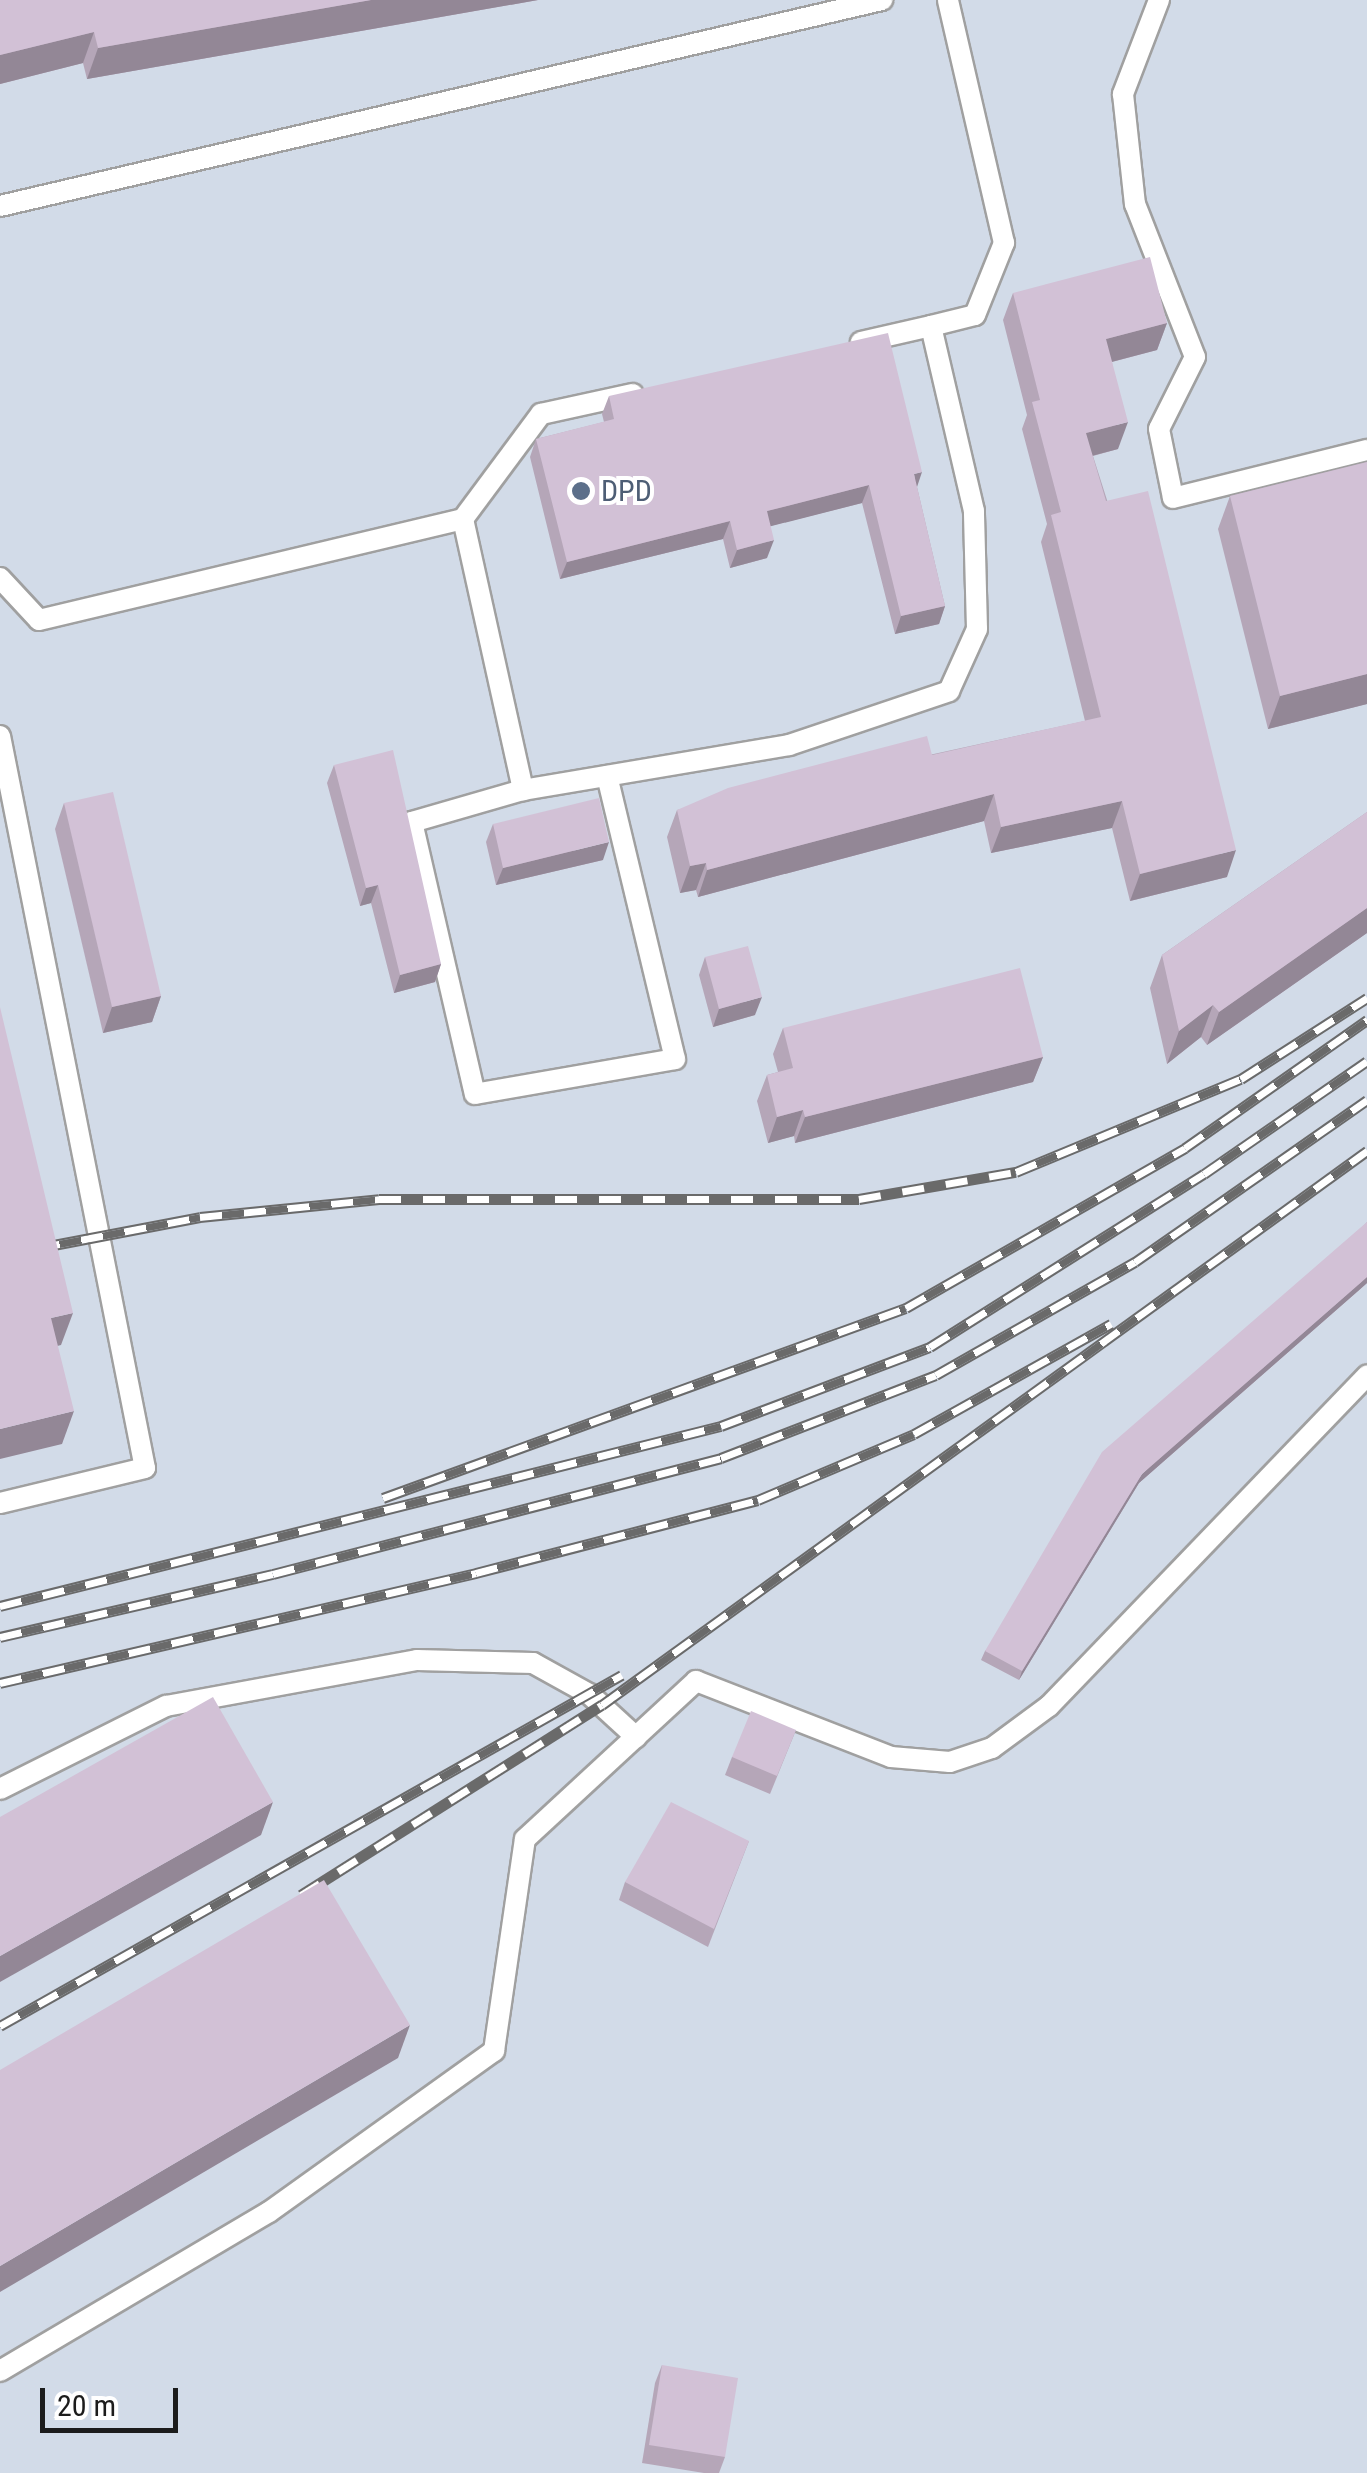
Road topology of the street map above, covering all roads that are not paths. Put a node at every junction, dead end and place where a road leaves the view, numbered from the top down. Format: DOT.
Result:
graph roads {
  1 [pos="882,0"];
  2 [pos="948,0"];
  3 [pos="1159,0"];
  4 [pos="0,206"];
  5 [pos="931,326"];
  6 [pos="834,348"];
  7 [pos="658,388"];
  8 [pos="1367,450"];
  9 [pos="463,519"];
  10 [pos="0,578"];
  11 [pos="0,736"];
  12 [pos="607,776"];
  13 [pos="523,790"];
  14 [pos="1367,1375"];
  15 [pos="0,1502"];
  16 [pos="636,1737"];
  17 [pos="0,1790"];
  18 [pos="0,2372"];
  1 -- 4 [label="lane"];
  2 -- 5 [label="lane"];
  3 -- 8 [label="lane"];
  5 -- 6 [label="lane"];
  5 -- 12 [label="lane"];
  7 -- 9 [label="lane"];
  9 -- 10 [label="lane"];
  9 -- 13 [label="lane"];
  11 -- 15 [label="lane"];
  12 -- 13 [label="lane"];
  12 -- 13 [label="lane"];
  14 -- 16 [label="lane"];
  16 -- 17 [label="lane"];
  16 -- 18 [label="lane"];
}
